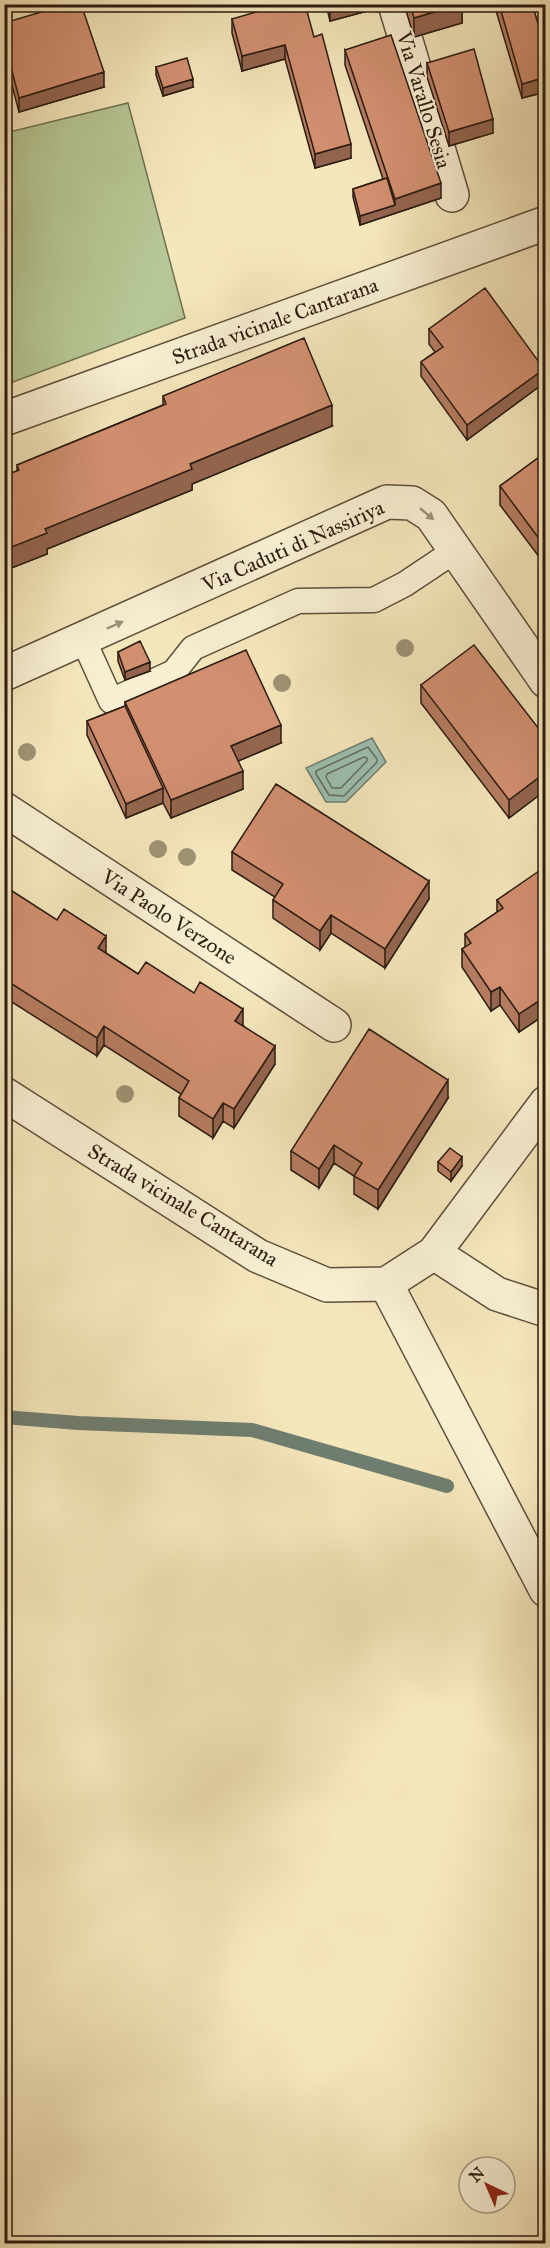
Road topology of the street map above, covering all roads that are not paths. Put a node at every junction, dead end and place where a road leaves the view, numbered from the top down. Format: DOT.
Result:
graph roads {
  1 [pos="395,4"];
  2 [pos="452,195"];
  3 [pos="546,223"];
  4 [pos="4,419"];
  5 [pos="457,552"];
  6 [pos="83,639"];
  7 [pos="4,674"];
  8 [pos="546,681"];
  9 [pos="4,808"];
  10 [pos="333,1025"];
  11 [pos="4,1094"];
  12 [pos="546,1103"];
  13 [pos="434,1253"];
  14 [pos="386,1284"];
  15 [pos="546,1310"];
  16 [pos="546,1590"];
  1 -- 2 [label="street, Via Varallo Sesia"];
  3 -- 4 [label="street, Strada vicinale Cantarana"];
  6 -- 5 [label="street, Via Caduti di Nassiriya, one-way"];
  5 -- 6 [label="lane"];
  5 -- 8 [label="street, Via Caduti di Nassiriya"];
  6 -- 7 [label="street, Via Caduti di Nassiriya"];
  9 -- 10 [label="street, Via Paolo Verzone"];
  11 -- 14 [label="street, Strada vicinale Cantarana"];
  12 -- 13 [label="street"];
  13 -- 14 [label="street"];
  13 -- 15 [label="street"];
  14 -- 16 [label="street"];
}
